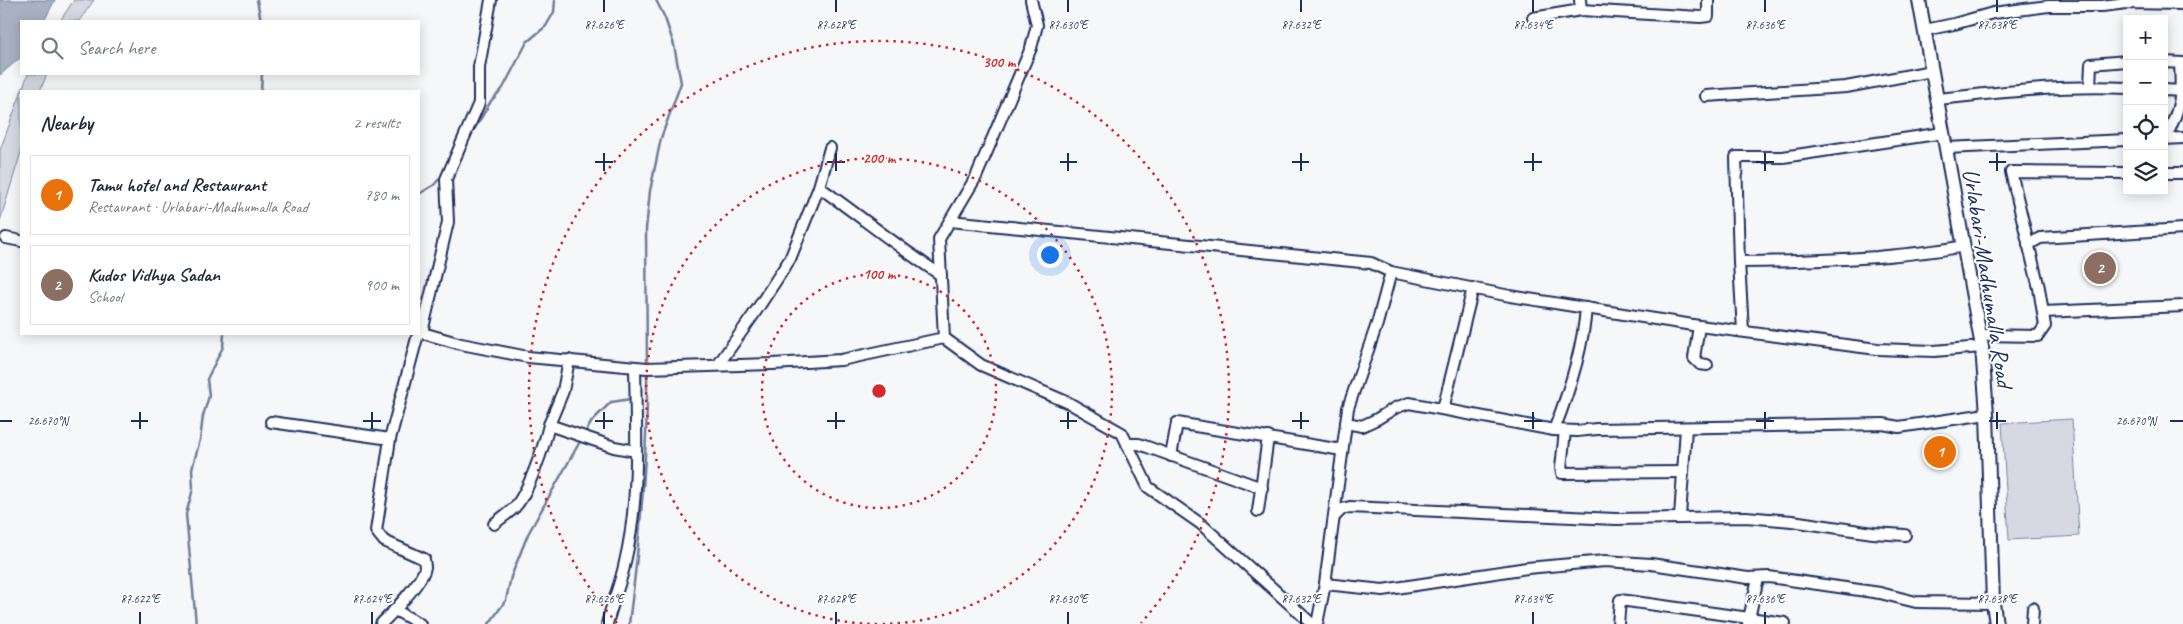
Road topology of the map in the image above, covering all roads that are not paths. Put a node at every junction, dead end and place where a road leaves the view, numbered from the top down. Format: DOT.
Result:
graph roads {
  1 [pos="491,0"];
  2 [pos="1031,0"];
  3 [pos="1708,0"];
  4 [pos="1919,0"];
  5 [pos="2127,2"];
  6 [pos="2183,4"];
  7 [pos="1580,5"];
  8 [pos="1533,18"];
  9 [pos="1925,30"];
  10 [pos="2123,62"];
  11 [pos="2168,62"];
  12 [pos="2181,63"];
  13 [pos="1932,72"];
  14 [pos="2090,87"];
  15 [pos="2123,88"];
  16 [pos="2168,90"];
  17 [pos="2182,91"];
  18 [pos="1706,96"];
  19 [pos="1938,99"];
  20 [pos="1943,133"];
  21 [pos="2168,133"];
  22 [pos="2183,138"];
  23 [pos="2168,139"];
  24 [pos="2123,140"];
  25 [pos="830,148"];
  26 [pos="1946,148"];
  27 [pos="2123,173"];
  28 [pos="2168,173"];
  29 [pos="2183,173"];
  30 [pos="819,187"];
  31 [pos="950,221"];
  32 [pos="2183,229"];
  33 [pos="6,238"];
  34 [pos="20,241"];
  35 [pos="2028,245"];
  36 [pos="1964,246"];
  37 [pos="1739,262"];
  38 [pos="1392,272"];
  39 [pos="941,275"];
  40 [pos="1473,288"];
  41 [pos="2183,306"];
  42 [pos="1586,308"];
  43 [pos="2043,312"];
  44 [pos="1699,326"];
  45 [pos="1743,331"];
  46 [pos="420,333"];
  47 [pos="419,335"];
  48 [pos="944,338"];
  49 [pos="1981,341"];
  50 [pos="569,360"];
  51 [pos="718,365"];
  52 [pos="1707,365"];
  53 [pos="635,367"];
  54 [pos="1443,409"];
  55 [pos="1987,414"];
  56 [pos="270,422"];
  57 [pos="1346,423"];
  58 [pos="549,425"];
  59 [pos="1686,428"];
  60 [pos="1554,430"];
  61 [pos="1565,430"];
  62 [pos="1268,438"];
  63 [pos="390,439"];
  64 [pos="1127,444"];
  65 [pos="1342,450"];
  66 [pos="636,452"];
  67 [pos="1171,456"];
  68 [pos="1683,472"];
  69 [pos="1262,488"];
  70 [pos="1258,511"];
  71 [pos="1334,517"];
  72 [pos="1680,517"];
  73 [pos="494,524"];
  74 [pos="1905,535"];
  75 [pos="1758,578"];
  76 [pos="1325,584"];
  77 [pos="1993,603"];
  78 [pos="2033,608"];
  79 [pos="395,610"];
  80 [pos="1748,621"];
  81 [pos="1785,623"];
  82 [pos="381,624"];
  83 [pos="420,624"];
  84 [pos="607,624"];
  85 [pos="1312,624"];
  86 [pos="1317,624"];
  87 [pos="1618,624"];
  88 [pos="1996,624"];
  89 [pos="2032,624"];
  1 -- 46 [label="street"];
  2 -- 31 [label="street"];
  3 -- 7 [label="street"];
  4 -- 9 [label="main road, Urlabari-Madhumalla Road"];
  5 -- 6 [label="street"];
  5 -- 9 [label="street"];
  7 -- 8 [label="street"];
  9 -- 13 [label="main road, Urlabari-Madhumalla Road"];
  10 -- 14 [label="street"];
  11 -- 12 [label="street"];
  12 -- 17 [label="street"];
  13 -- 18 [label="street"];
  13 -- 19 [label="main road, Urlabari-Madhumalla Road"];
  14 -- 15 [label="street"];
  14 -- 19 [label="street"];
  16 -- 17 [label="street"];
  17 -- 21 [label="street"];
  19 -- 20 [label="main road, Urlabari-Madhumalla Road"];
  20 -- 26 [label="main road, Urlabari-Madhumalla Road"];
  20 -- 37 [label="street"];
  22 -- 23 [label="street"];
  24 -- 26 [label="street"];
  25 -- 30 [label="street"];
  26 -- 36 [label="main road, Urlabari-Madhumalla Road"];
  27 -- 35 [label="street"];
  28 -- 29 [label="street"];
  30 -- 39 [label="street"];
  30 -- 51 [label="street"];
  31 -- 38 [label="street"];
  31 -- 39 [label="street"];
  32 -- 35 [label="street"];
  33 -- 34 [label="street"];
  35 -- 43 [label="street"];
  36 -- 37 [label="street"];
  36 -- 49 [label="main road, Urlabari-Madhumalla Road"];
  37 -- 45 [label="street"];
  38 -- 40 [label="street"];
  38 -- 57 [label="street"];
  39 -- 48 [label="street"];
  40 -- 42 [label="street"];
  40 -- 54 [label="street"];
  41 -- 43 [label="street"];
  42 -- 44 [label="street"];
  42 -- 60 [label="street"];
  43 -- 49 [label="street"];
  44 -- 45 [label="street"];
  44 -- 52 [label="street"];
  45 -- 49 [label="street"];
  46 -- 50 [label="street"];
  47 -- 63 [label="street"];
  48 -- 51 [label="street"];
  48 -- 64 [label="street"];
  49 -- 55 [label="main road, Urlabari-Madhumalla Road"];
  50 -- 53 [label="street"];
  50 -- 58 [label="street"];
  51 -- 53 [label="street"];
  53 -- 66 [label="street"];
  54 -- 57 [label="street"];
  54 -- 60 [label="street"];
  55 -- 59 [label="street"];
  55 -- 77 [label="main road, Urlabari-Madhumalla Road"];
  56 -- 63 [label="street"];
  57 -- 65 [label="street"];
  58 -- 66 [label="street"];
  58 -- 73 [label="street"];
  59 -- 61 [label="street"];
  59 -- 68 [label="street"];
  60 -- 61 [label="street"];
  61 -- 68 [label="street"];
  62 -- 65 [label="street"];
  62 -- 67 [label="street"];
  62 -- 69 [label="street"];
  63 -- 79 [label="street"];
  64 -- 67 [label="street"];
  64 -- 85 [label="street"];
  65 -- 71 [label="street"];
  66 -- 84 [label="street"];
  67 -- 69 [label="street"];
  68 -- 72 [label="street"];
  69 -- 70 [label="street"];
  71 -- 72 [label="street"];
  71 -- 76 [label="street"];
  72 -- 74 [label="street"];
  75 -- 76 [label="street"];
  75 -- 77 [label="street"];
  75 -- 80 [label="street"];
  76 -- 86 [label="street"];
  77 -- 88 [label="main road, Urlabari-Madhumalla Road"];
  78 -- 89 [label="street"];
  79 -- 82 [label="street"];
  79 -- 83 [label="street"];
  80 -- 81 [label="street"];
  80 -- 87 [label="street"];
}
